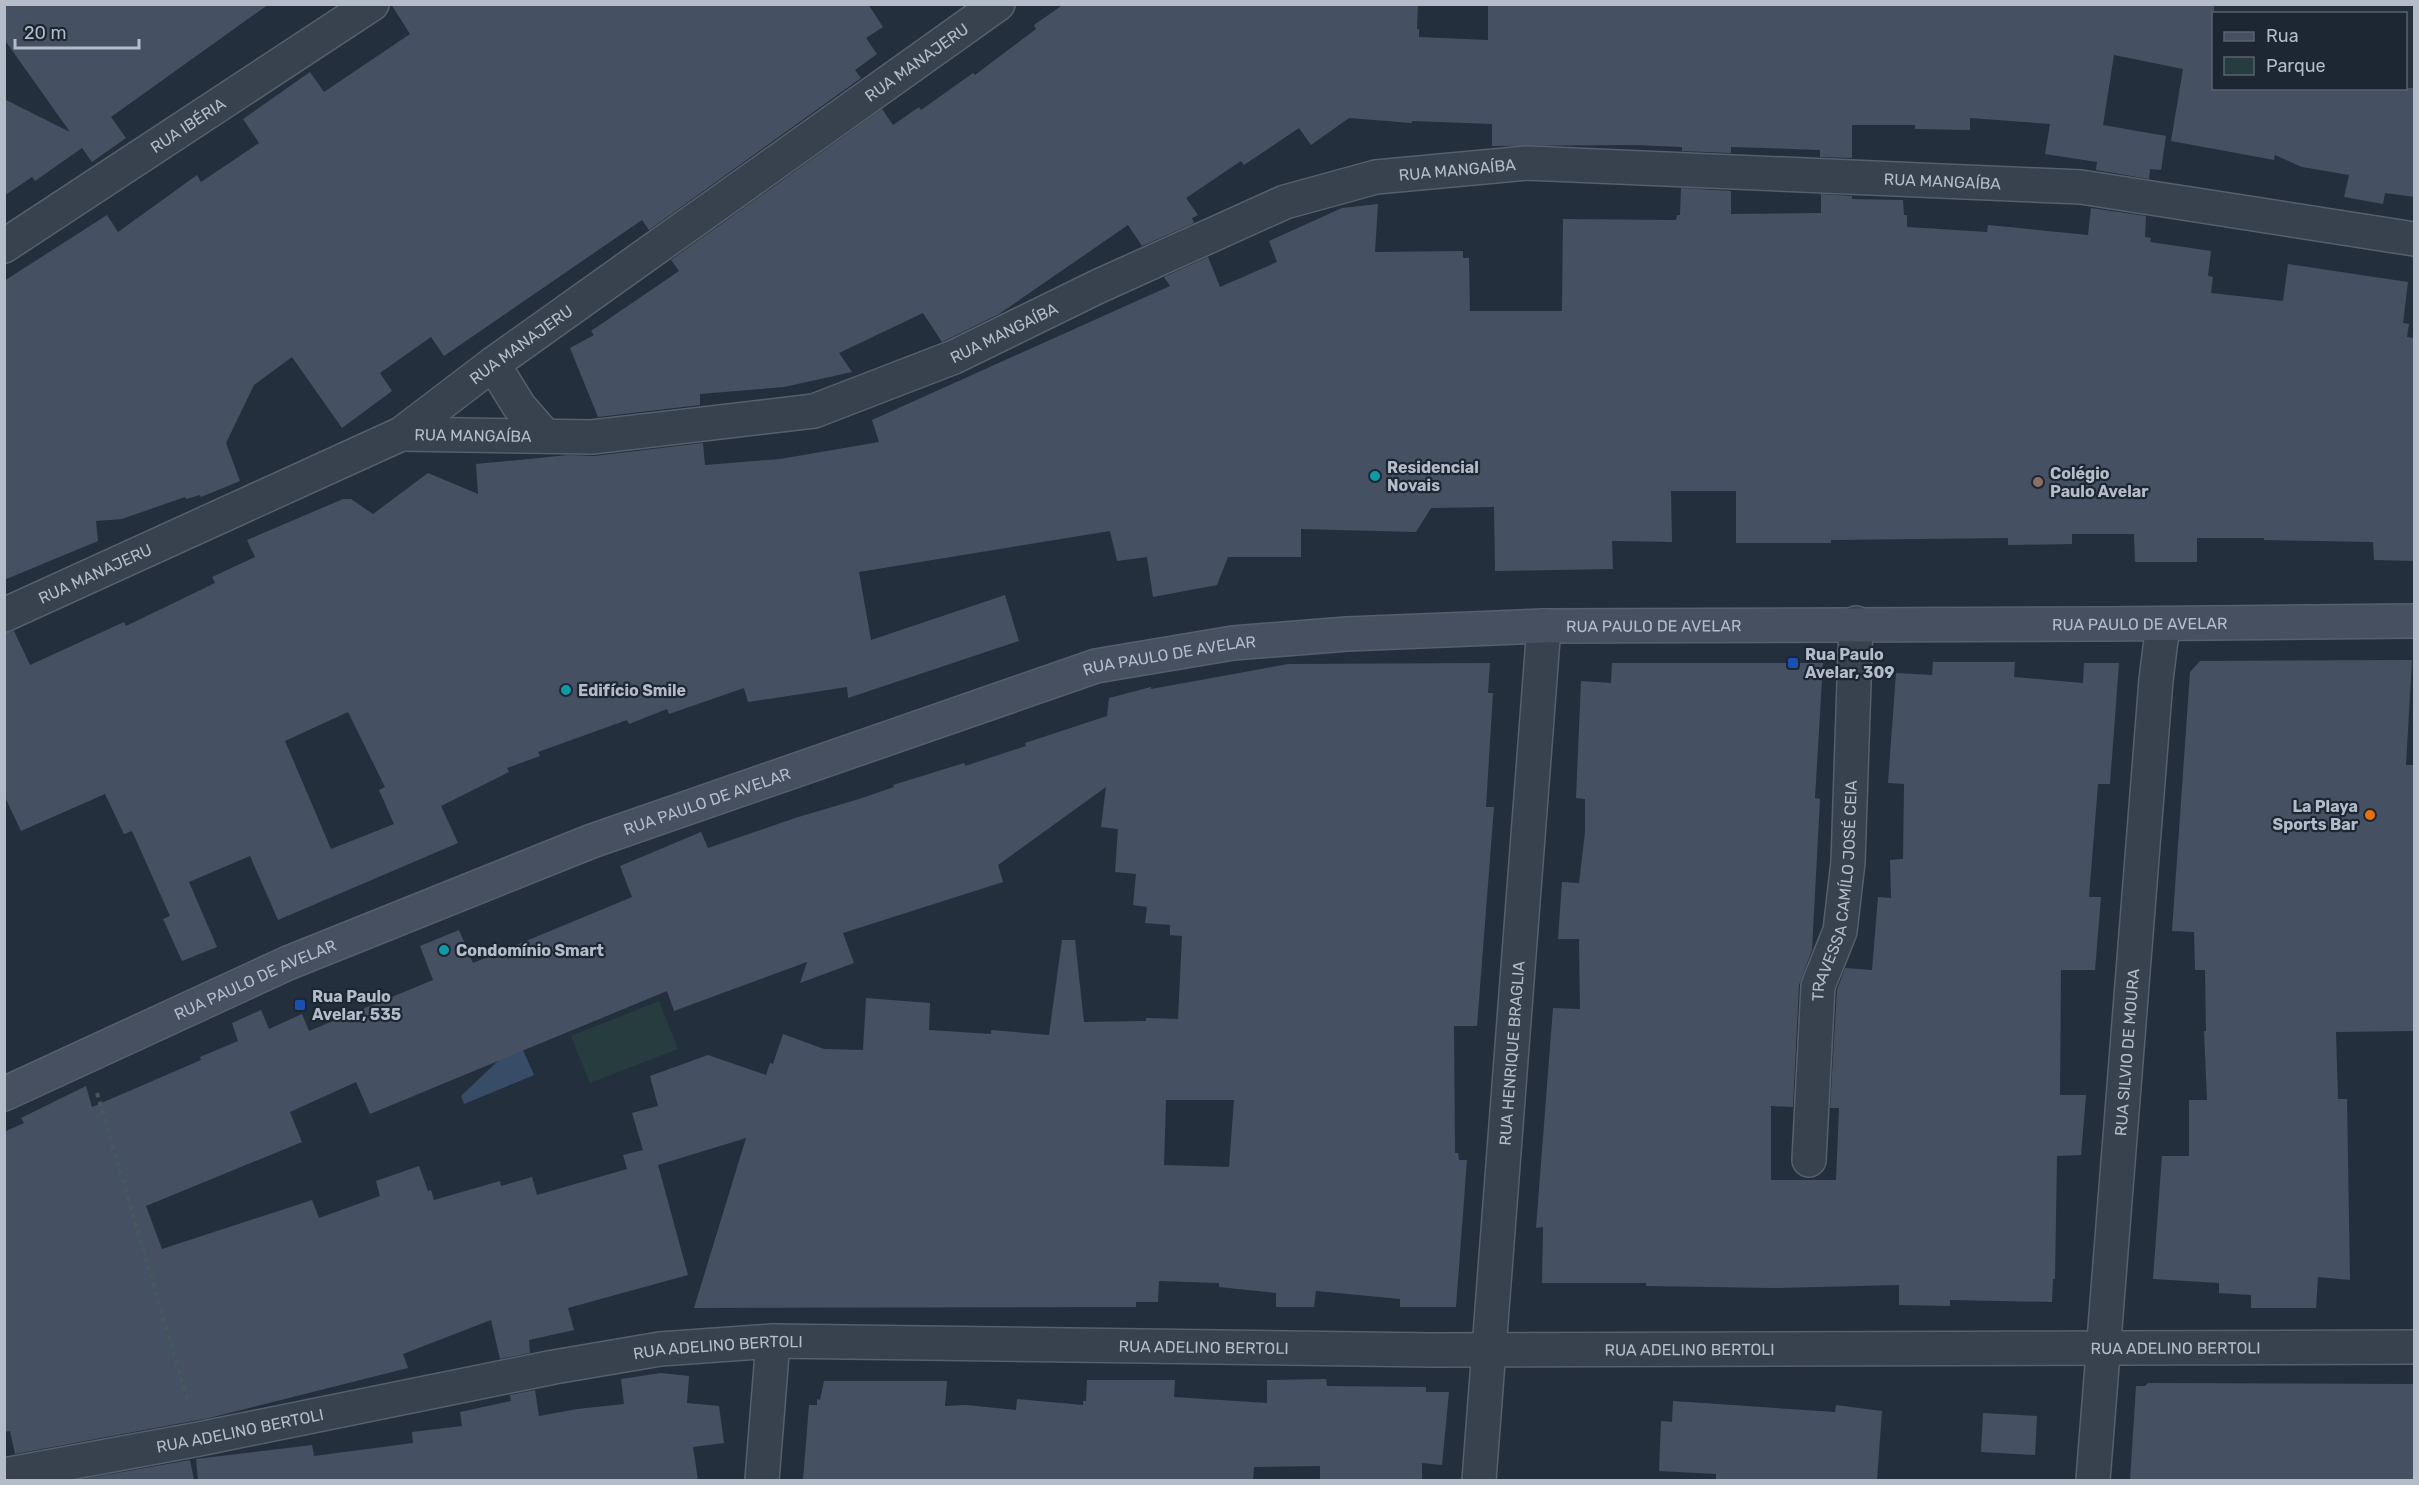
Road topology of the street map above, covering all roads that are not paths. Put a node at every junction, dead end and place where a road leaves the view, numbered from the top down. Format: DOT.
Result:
graph roads {
  1 [pos="372,4"];
  2 [pos="998,4"];
  3 [pos="2415,239"];
  4 [pos="4,246"];
  5 [pos="493,364"];
  6 [pos="401,434"];
  7 [pos="545,436"];
  8 [pos="4,615"];
  9 [pos="2415,621"];
  10 [pos="1856,623"];
  11 [pos="2163,624"];
  12 [pos="1544,626"];
  13 [pos="4,1094"];
  14 [pos="1809,1160"];
  15 [pos="773,1341"];
  16 [pos="2415,1347"];
  17 [pos="2103,1349"];
  18 [pos="1488,1350"];
  19 [pos="4,1475"];
  20 [pos="762,1480"];
  21 [pos="1479,1480"];
  22 [pos="2092,1480"];
  1 -- 4 [label="street, RUA IBÉRIA"];
  2 -- 5 [label="street, RUA MANAJERU"];
  3 -- 7 [label="street, RUA MANGAÍBA"];
  5 -- 6 [label="street, RUA MANAJERU"];
  5 -- 7 [label="street, RUA MANGAÍBA"];
  6 -- 7 [label="street, RUA MANGAÍBA"];
  6 -- 8 [label="street, RUA MANAJERU"];
  9 -- 11 [label="street, RUA PAULO DE AVELAR"];
  10 -- 11 [label="street, RUA PAULO DE AVELAR"];
  10 -- 12 [label="street, RUA PAULO DE AVELAR"];
  10 -- 14 [label="street, TRAVESSA CAMÍLO JOSÉ CEIA"];
  11 -- 17 [label="street, RUA SILVIO DE MOURA"];
  12 -- 13 [label="street, RUA PAULO DE AVELAR"];
  12 -- 18 [label="street, RUA HENRIQUE BRAGLIA"];
  15 -- 18 [label="street, RUA ADELINO BERTOLI"];
  15 -- 19 [label="street, RUA ADELINO BERTOLI"];
  15 -- 20 [label="street"];
  16 -- 17 [label="street, RUA ADELINO BERTOLI"];
  17 -- 18 [label="street, RUA ADELINO BERTOLI"];
  17 -- 22 [label="street, RUA SILVIO DE MOURA"];
  18 -- 21 [label="street, RUA HENRIQUE BRAGLIA"];
}
